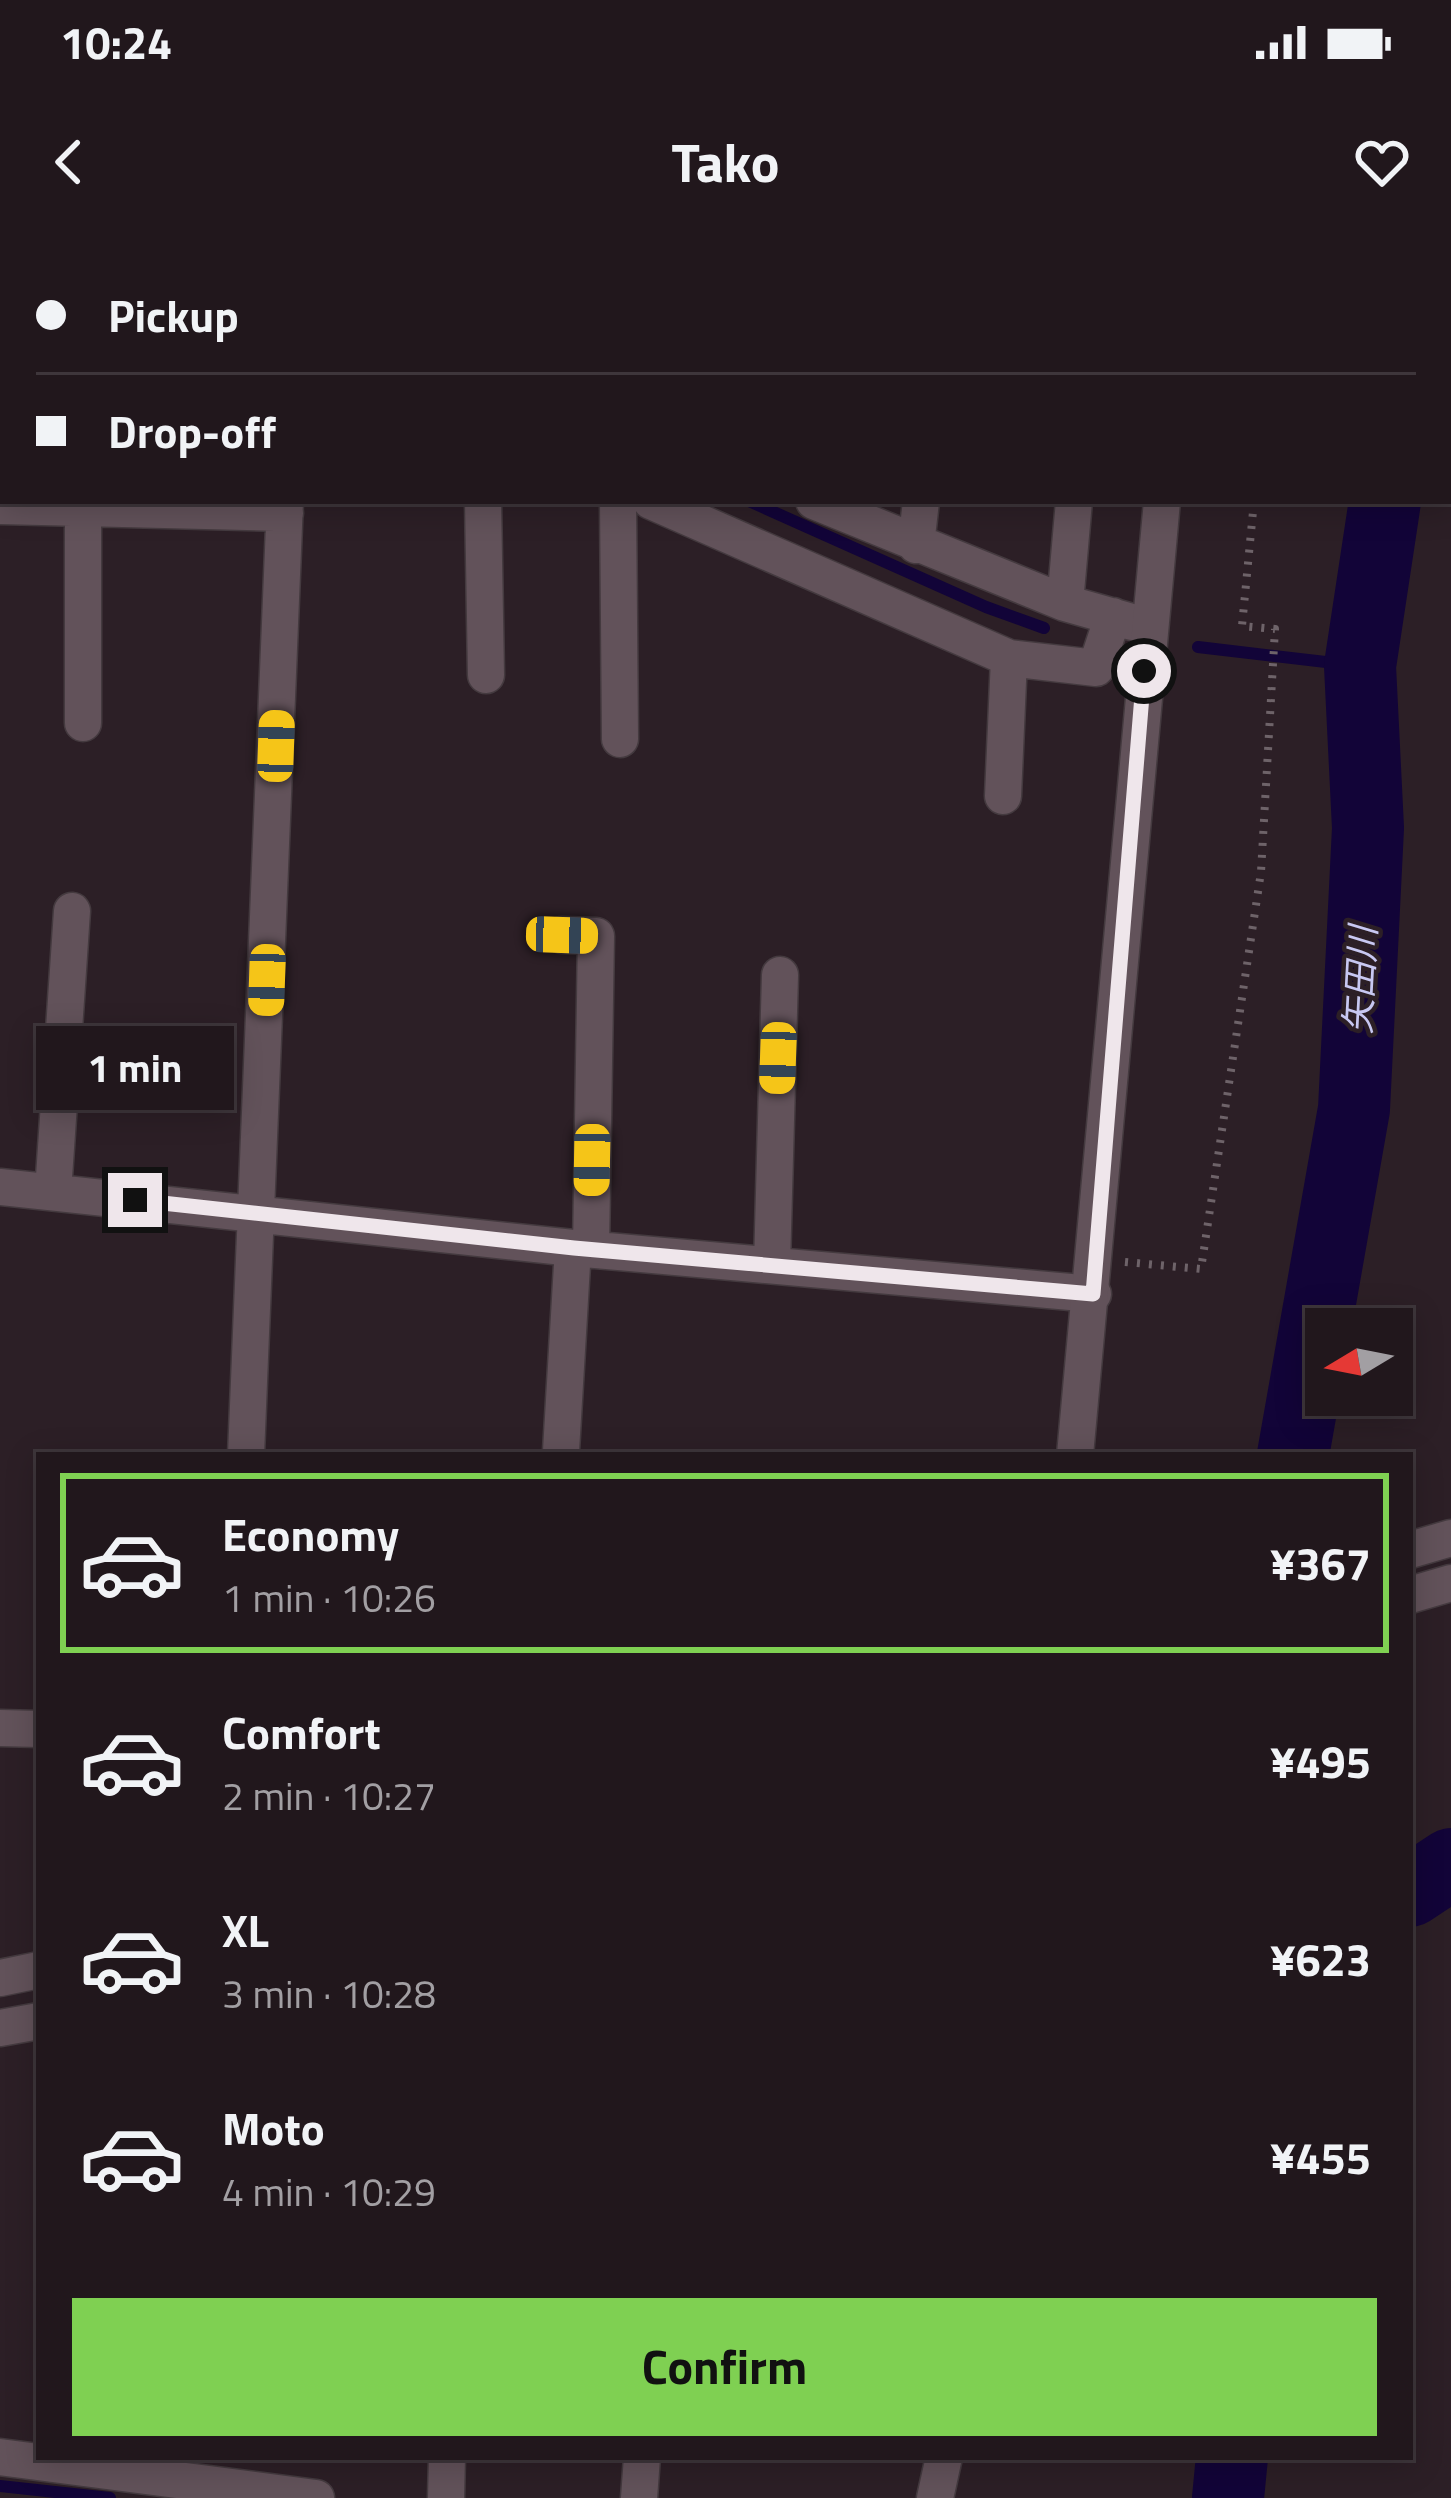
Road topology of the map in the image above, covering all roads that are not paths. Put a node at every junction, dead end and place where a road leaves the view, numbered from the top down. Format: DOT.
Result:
graph roads {
  1 [pos="483,504"];
  2 [pos="618,504"];
  3 [pos="658,504"];
  4 [pos="821,504"];
  5 [pos="921,504"];
  6 [pos="1074,504"];
  7 [pos="1161,504"];
  8 [pos="0,506"];
  9 [pos="83,506"];
  10 [pos="285,507"];
  11 [pos="916,545"];
  12 [pos="1065,603"];
  13 [pos="1130,621"];
  14 [pos="1009,658"];
  15 [pos="486,675"];
  16 [pos="82,723"];
  17 [pos="620,740"];
  18 [pos="1003,796"];
  19 [pos="72,911"];
  20 [pos="562,935"];
  21 [pos="780,975"];
  22 [pos="0,1187"];
  23 [pos="53,1192"];
  24 [pos="258,1213"];
  25 [pos="582,1248"];
  26 [pos="772,1265"];
  27 [pos="1093,1294"];
  28 [pos="560,1451"];
  29 [pos="246,1452"];
  30 [pos="1075,1452"];
  31 [pos="1451,1538"];
  32 [pos="1413,1549"];
  33 [pos="1451,1583"];
  34 [pos="1413,1594"];
  35 [pos="0,1728"];
  36 [pos="36,1729"];
  37 [pos="36,1971"];
  38 [pos="0,1978"];
  39 [pos="36,2021"];
  40 [pos="0,2028"];
  41 [pos="0,2457"];
  42 [pos="36,2459"];
  43 [pos="51,2460"];
  44 [pos="447,2460"];
  45 [pos="642,2460"];
  46 [pos="943,2460"];
  47 [pos="205,2469"];
  48 [pos="316,2498"];
  49 [pos="446,2498"];
  50 [pos="639,2498"];
  51 [pos="935,2498"];
  1 -- 15 [label="street"];
  2 -- 17 [label="street"];
  3 -- 14 [label="street"];
  4 -- 11 [label="street"];
  5 -- 11 [label="street"];
  6 -- 12 [label="street"];
  7 -- 13 [label="street"];
  8 -- 9 [label="street"];
  9 -- 10 [label="street"];
  9 -- 16 [label="street"];
  10 -- 24 [label="street"];
  11 -- 12 [label="street"];
  12 -- 13 [label="street"];
  13 -- 14 [label="street"];
  13 -- 27 [label="street"];
  14 -- 18 [label="street"];
  19 -- 23 [label="street"];
  20 -- 25 [label="street"];
  21 -- 26 [label="street"];
  22 -- 23 [label="street"];
  23 -- 24 [label="street"];
  24 -- 25 [label="street"];
  24 -- 29 [label="street"];
  25 -- 26 [label="street"];
  25 -- 28 [label="street"];
  26 -- 27 [label="street"];
  27 -- 30 [label="street"];
  31 -- 32 [label="street"];
  33 -- 34 [label="street"];
  35 -- 36 [label="street"];
  37 -- 38 [label="street"];
  39 -- 40 [label="street"];
  41 -- 42 [label="street"];
  43 -- 47 [label="street"];
  44 -- 49 [label="street"];
  45 -- 50 [label="street"];
  46 -- 51 [label="street"];
  47 -- 48 [label="street"];
}
